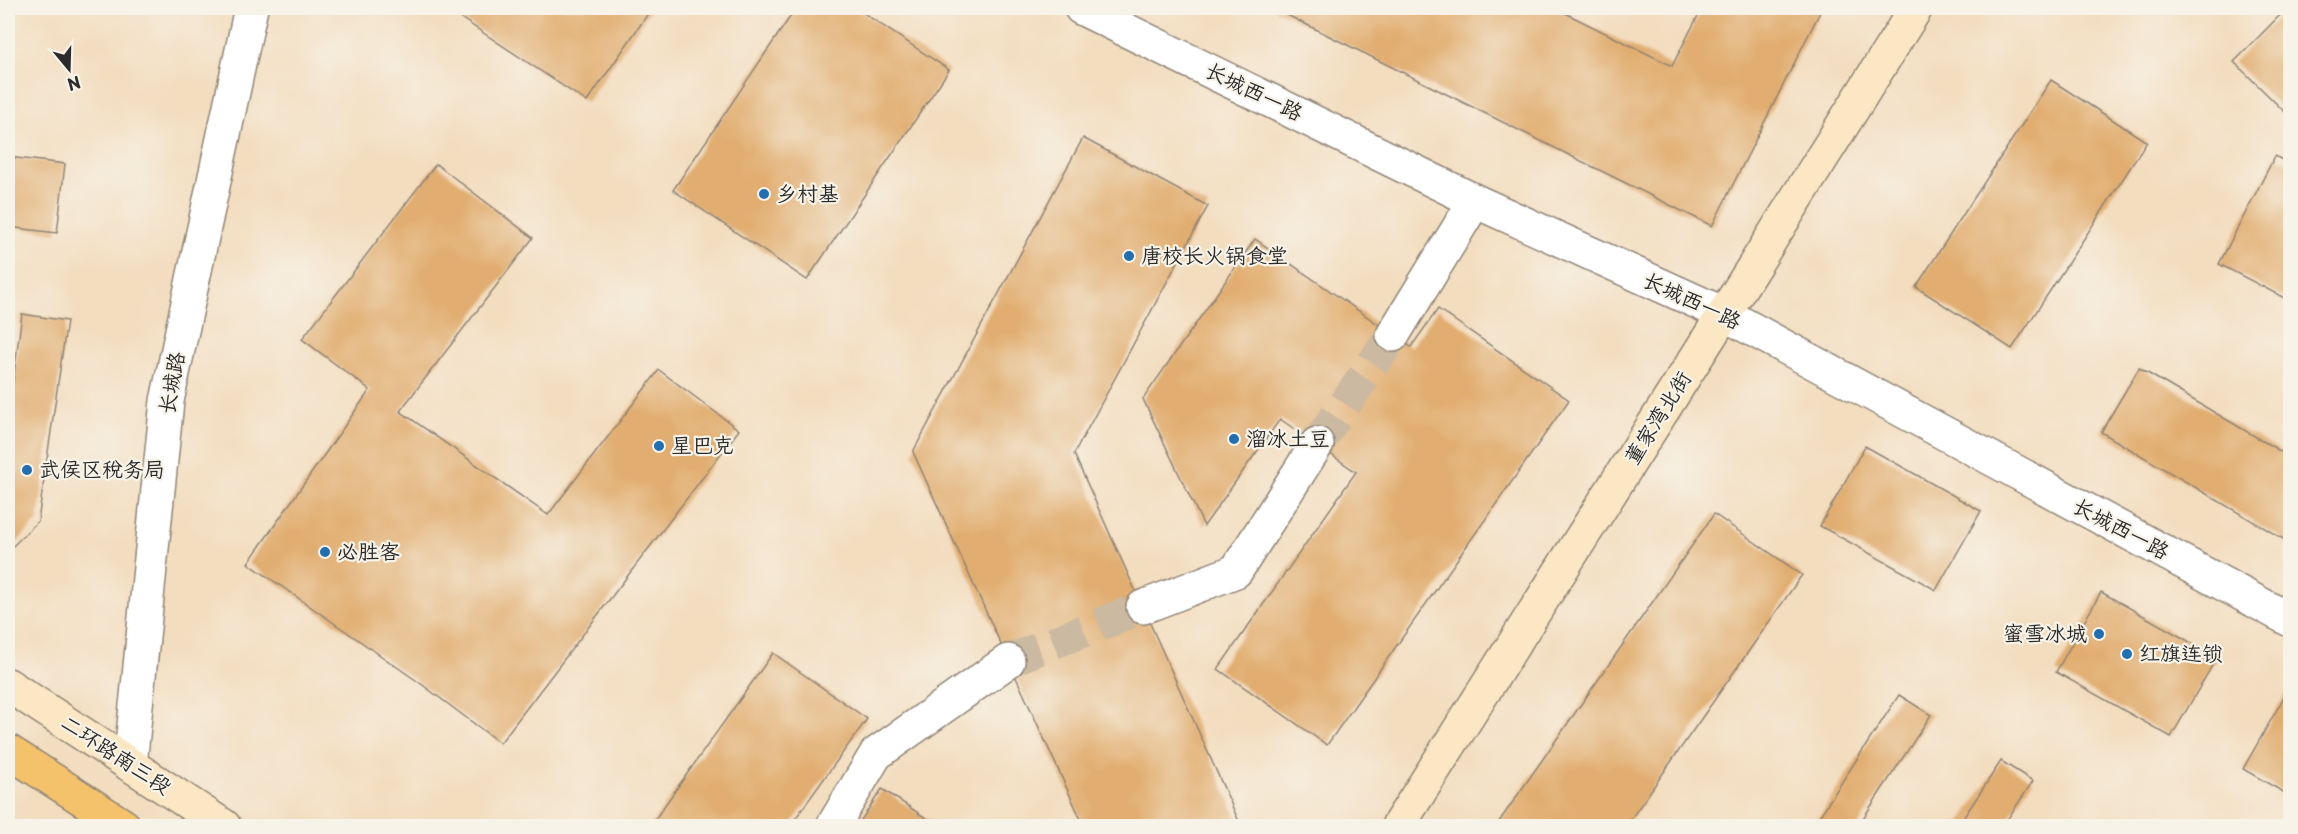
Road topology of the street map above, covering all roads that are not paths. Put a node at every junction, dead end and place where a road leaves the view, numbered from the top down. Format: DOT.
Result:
graph roads {
  1 [pos="251,8"];
  2 [pos="1081,8"];
  3 [pos="1916,8"];
  4 [pos="1475,201"];
  5 [pos="1724,314"];
  6 [pos="1393,335"];
  7 [pos="1317,444"];
  8 [pos="1143,607"];
  9 [pos="2290,620"];
  10 [pos="1008,661"];
  11 [pos="8,685"];
  12 [pos="8,751"];
  13 [pos="130,765"];
  14 [pos="124,826"];
  15 [pos="224,826"];
  16 [pos="833,826"];
  17 [pos="1398,826"];
  1 -- 13 [label="street, 长城路"];
  2 -- 4 [label="street, 长城西一路"];
  3 -- 5 [label="street, 董家湾北街"];
  4 -- 5 [label="street, 长城西一路"];
  4 -- 6 [label="street"];
  5 -- 9 [label="street, 长城西一路"];
  5 -- 17 [label="street, 董家湾北街"];
  7 -- 8 [label="street"];
  10 -- 16 [label="street"];
  11 -- 13 [label="street, 二环路南三段"];
  12 -- 14 [label="highway"];
  13 -- 15 [label="street, 二环路南三段"];
}
